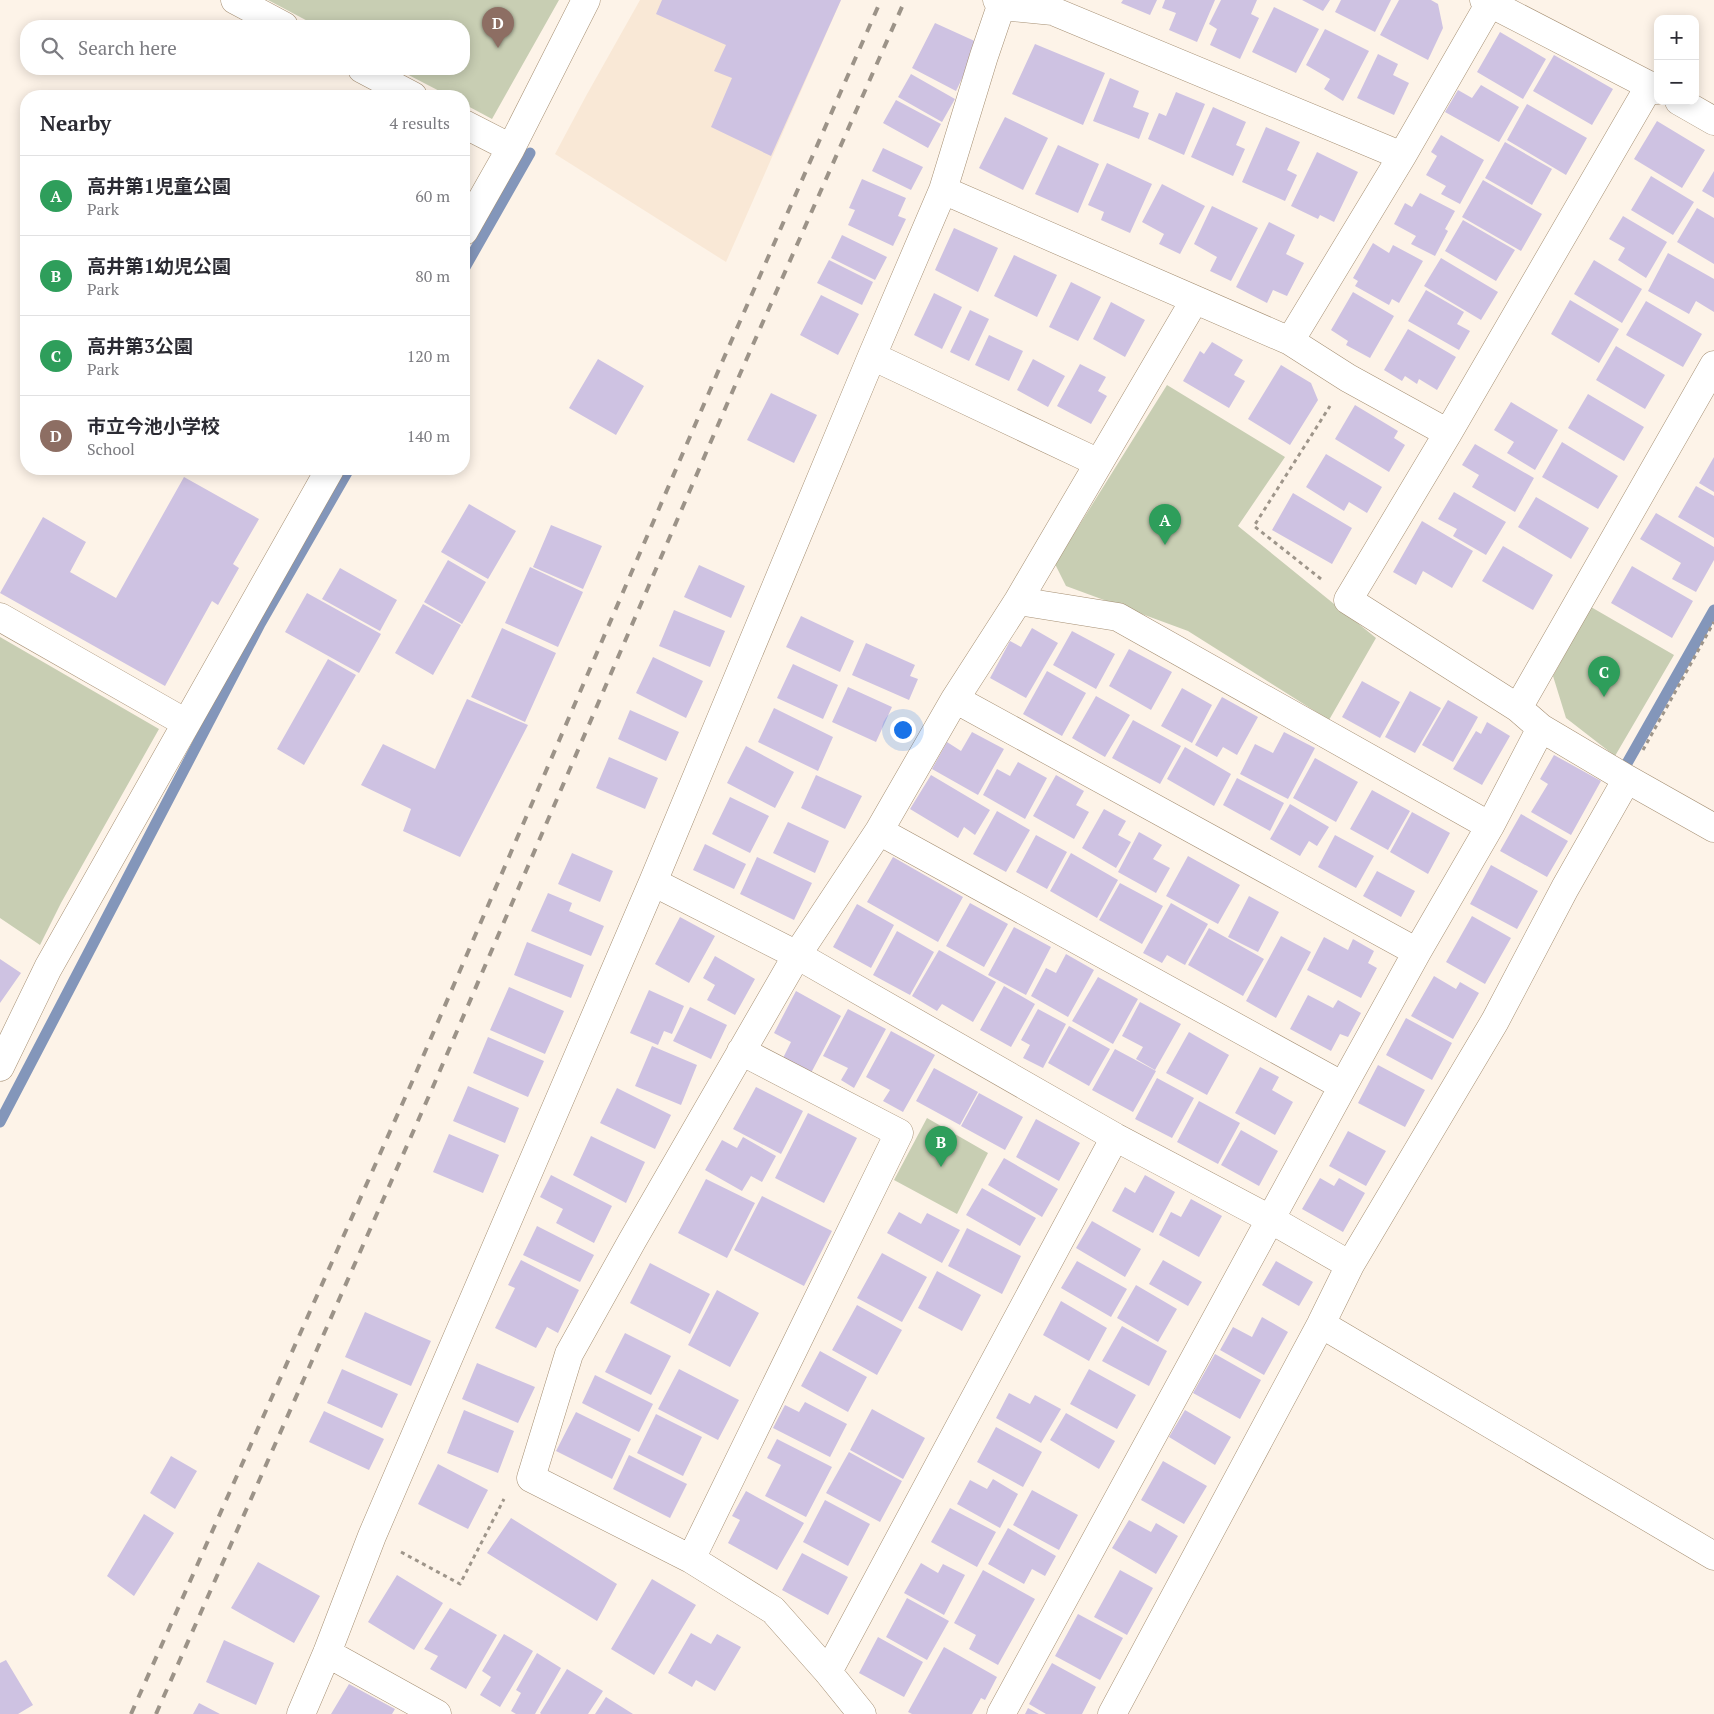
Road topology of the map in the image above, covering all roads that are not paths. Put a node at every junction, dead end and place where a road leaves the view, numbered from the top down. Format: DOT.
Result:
graph roads {
  1 [pos="235,0"];
  2 [pos="586,0"];
  3 [pos="1487,2"];
  4 [pos="999,3"];
  5 [pos="273,20"];
  6 [pos="373,75"];
  7 [pos="1654,87"];
  8 [pos="402,90"];
  9 [pos="1686,105"];
  10 [pos="1714,121"];
  11 [pos="470,127"];
  12 [pos="511,148"];
  13 [pos="1402,156"];
  14 [pos="944,190"];
  15 [pos="470,220"];
  16 [pos="1194,301"];
  17 [pos="1290,341"];
  18 [pos="872,356"];
  19 [pos="1714,365"];
  20 [pos="1448,433"];
  21 [pos="1099,463"];
  22 [pos="327,475"];
  23 [pos="1018,601"];
  24 [pos="0,617"];
  25 [pos="955,699"];
  26 [pos="1518,708"];
  27 [pos="186,723"];
  28 [pos="1541,728"];
  29 [pos="1627,779"];
  30 [pos="1490,826"];
  31 [pos="1714,828"];
  32 [pos="879,831"];
  33 [pos="654,882"];
  34 [pos="1417,952"];
  35 [pos="797,955"];
  36 [pos="741,1051"];
  37 [pos="0,1067"];
  38 [pos="1343,1086"];
  39 [pos="1115,1137"];
  40 [pos="1270,1220"];
  41 [pos="1350,1266"];
  42 [pos="1321,1324"];
  43 [pos="1714,1556"];
  44 [pos="691,1559"];
  45 [pos="327,1653"];
  46 [pos="828,1672"];
  47 [pos="301,1714"];
  48 [pos="437,1714"];
  49 [pos="862,1714"];
  50 [pos="1000,1714"];
  51 [pos="1112,1714"];
  1 -- 5 [label="street"];
  2 -- 12 [label="street"];
  3 -- 7 [label="street"];
  3 -- 13 [label="street"];
  4 -- 13 [label="street"];
  4 -- 14 [label="street"];
  6 -- 8 [label="street"];
  7 -- 20 [label="street"];
  9 -- 10 [label="street"];
  11 -- 12 [label="street"];
  12 -- 15 [label="street"];
  13 -- 17 [label="street"];
  14 -- 16 [label="street"];
  14 -- 18 [label="street"];
  16 -- 17 [label="street"];
  16 -- 21 [label="street"];
  17 -- 20 [label="street"];
  18 -- 21 [label="street"];
  18 -- 33 [label="street"];
  19 -- 26 [label="street"];
  20 -- 26 [label="street"];
  21 -- 23 [label="street"];
  22 -- 27 [label="street"];
  23 -- 25 [label="street"];
  23 -- 30 [label="street"];
  24 -- 27 [label="street"];
  25 -- 32 [label="street"];
  25 -- 34 [label="street"];
  26 -- 28 [label="street"];
  27 -- 37 [label="street"];
  28 -- 29 [label="street"];
  28 -- 30 [label="street"];
  29 -- 31 [label="street"];
  29 -- 41 [label="street"];
  30 -- 34 [label="street"];
  32 -- 35 [label="street"];
  32 -- 38 [label="street"];
  33 -- 35 [label="street"];
  33 -- 45 [label="street"];
  34 -- 38 [label="street"];
  35 -- 36 [label="street"];
  35 -- 39 [label="street"];
  36 -- 44 [label="street"];
  36 -- 44 [label="street"];
  38 -- 40 [label="street"];
  39 -- 40 [label="street"];
  39 -- 46 [label="street"];
  40 -- 41 [label="street"];
  40 -- 50 [label="street"];
  41 -- 42 [label="street"];
  42 -- 43 [label="street"];
  42 -- 51 [label="street"];
  44 -- 46 [label="street"];
  45 -- 47 [label="street"];
  45 -- 48 [label="street"];
  46 -- 49 [label="street"];
}
